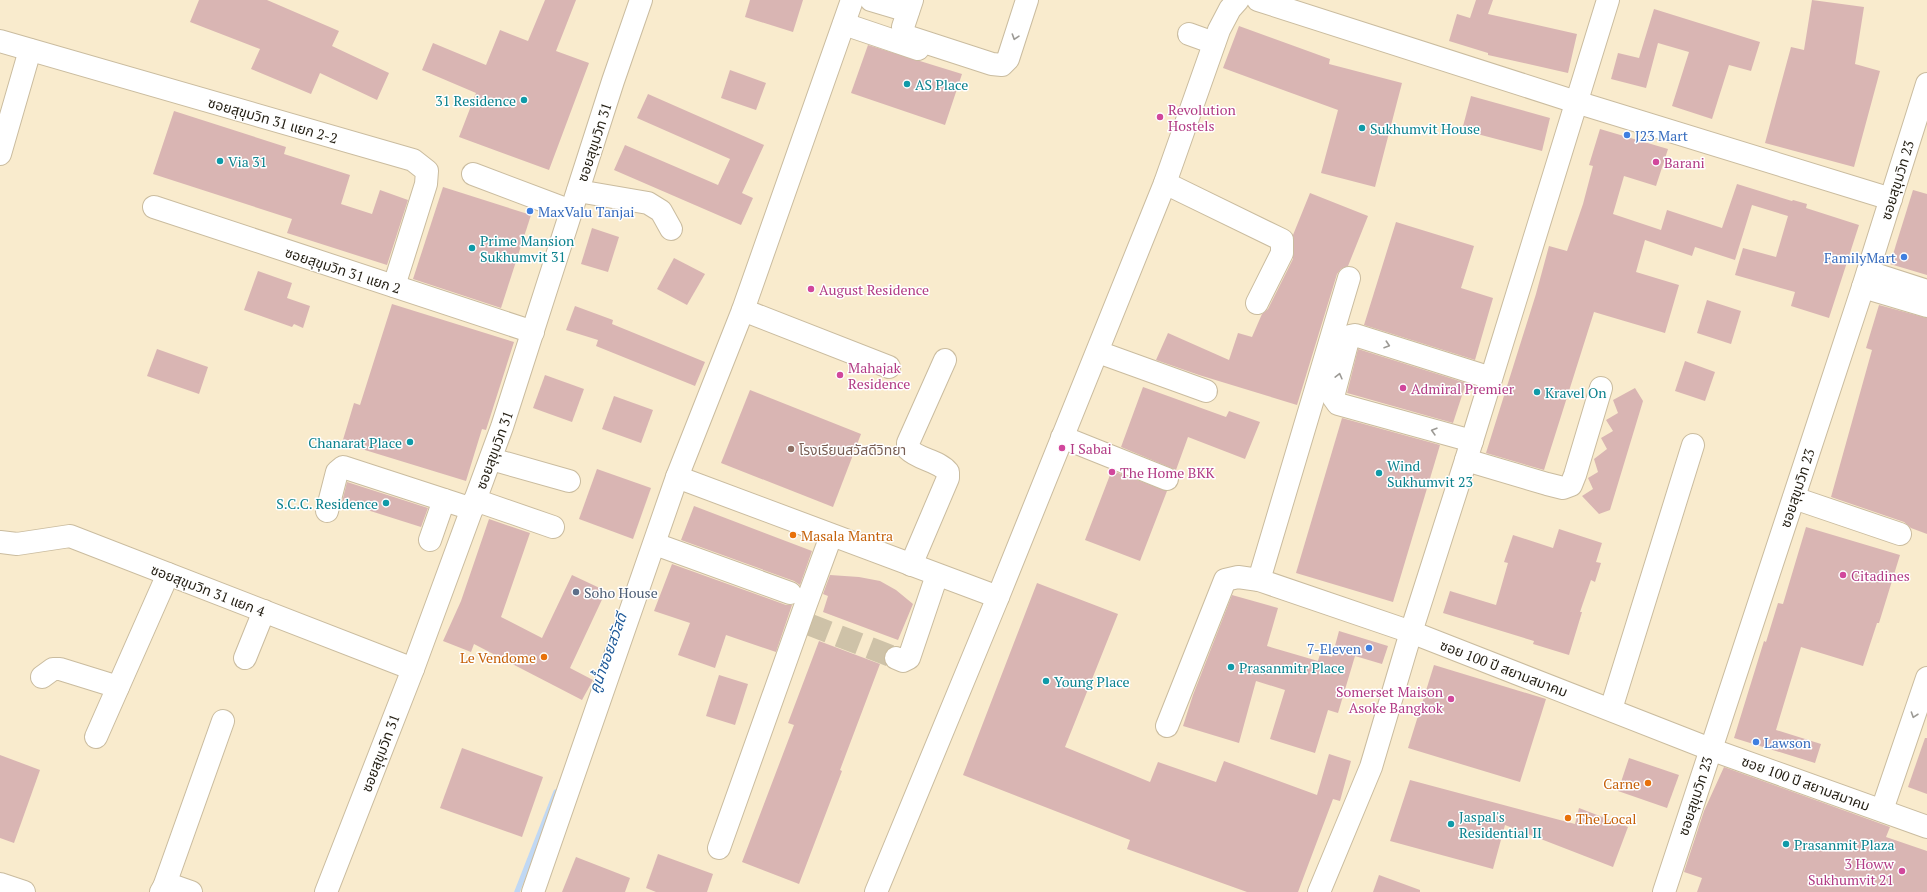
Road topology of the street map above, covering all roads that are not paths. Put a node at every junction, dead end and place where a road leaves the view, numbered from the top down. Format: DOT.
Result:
graph roads {
  1 [pos="641,0"];
  2 [pos="852,0"];
  3 [pos="871,0"];
  4 [pos="1027,0"];
  5 [pos="1258,0"];
  6 [pos="1608,0"];
  7 [pos="1228,3"];
  8 [pos="910,6"];
  9 [pos="844,24"];
  10 [pos="1189,34"];
  11 [pos="0,41"];
  12 [pos="1214,43"];
  13 [pos="30,50"];
  14 [pos="1004,78"];
  15 [pos="1927,84"];
  16 [pos="1576,102"];
  17 [pos="0,154"];
  18 [pos="473,174"];
  19 [pos="1165,183"];
  20 [pos="578,191"];
  21 [pos="1891,199"];
  22 [pos="154,208"];
  23 [pos="571,211"];
  24 [pos="672,229"];
  25 [pos="1349,278"];
  26 [pos="1865,280"];
  27 [pos="394,286"];
  28 [pos="1927,291"];
  29 [pos="1257,303"];
  30 [pos="1927,306"];
  31 [pos="743,310"];
  32 [pos="533,332"];
  33 [pos="1098,352"];
  34 [pos="945,360"];
  35 [pos="889,366"];
  36 [pos="1491,378"];
  37 [pos="1601,388"];
  38 [pos="1206,391"];
  39 [pos="1062,437"];
  40 [pos="1693,444"];
  41 [pos="1469,451"];
  42 [pos="491,459"];
  43 [pos="677,477"];
  44 [pos="1167,479"];
  45 [pos="569,481"];
  46 [pos="1794,498"];
  47 [pos="444,500"];
  48 [pos="474,504"];
  49 [pos="327,511"];
  50 [pos="553,527"];
  51 [pos="1900,534"];
  52 [pos="831,536"];
  53 [pos="430,540"];
  54 [pos="0,542"];
  55 [pos="655,544"];
  56 [pos="911,565"];
  57 [pos="168,574"];
  58 [pos="937,575"];
  59 [pos="1260,580"];
  60 [pos="790,593"];
  61 [pos="998,597"];
  62 [pos="264,612"];
  63 [pos="1411,632"];
  64 [pos="245,658"];
  65 [pos="896,658"];
  66 [pos="412,669"];
  67 [pos="42,677"];
  68 [pos="1927,678"];
  69 [pos="118,687"];
  70 [pos="1611,709"];
  71 [pos="223,721"];
  72 [pos="1167,726"];
  73 [pos="96,737"];
  74 [pos="1710,749"];
  75 [pos="1882,810"];
  76 [pos="1927,827"];
  77 [pos="719,848"];
  78 [pos="0,884"];
  79 [pos="163,889"];
  80 [pos="24,892"];
  81 [pos="190,892"];
  82 [pos="326,892"];
  83 [pos="533,892"];
  84 [pos="876,892"];
  85 [pos="1319,892"];
  86 [pos="1664,892"];
  1 -- 20 [label="street, ซอยสุขุมวิท 31"];
  2 -- 9 [label="street"];
  3 -- 8 [label="street"];
  4 -- 8 [label="street, one-way"];
  5 -- 16 [label="street"];
  6 -- 16 [label="street"];
  7 -- 12 [label="street"];
  9 -- 14 [label="street"];
  9 -- 31 [label="street"];
  10 -- 12 [label="street"];
  11 -- 13 [label="street, ซอยสุขุมวิท 31 แยก 2-2"];
  12 -- 19 [label="street"];
  13 -- 17 [label="street"];
  13 -- 27 [label="street, ซอยสุขุมวิท 31 แยก 2-2"];
  15 -- 21 [label="street, ซอยสุขุมวิท 23"];
  16 -- 21 [label="street"];
  16 -- 36 [label="street"];
  18 -- 23 [label="street"];
  19 -- 29 [label="street"];
  19 -- 33 [label="street"];
  20 -- 23 [label="street, ซอยสุขุมวิท 31"];
  20 -- 24 [label="street"];
  21 -- 26 [label="street, ซอยสุขุมวิท 23"];
  22 -- 27 [label="street, ซอยสุขุมวิท 31 แยก 2"];
  23 -- 32 [label="street, ซอยสุขุมวิท 31"];
  25 -- 59 [label="street"];
  26 -- 28 [label="street"];
  26 -- 30 [label="street"];
  26 -- 46 [label="street, ซอยสุขุมวิท 23"];
  27 -- 32 [label="street, ซอยสุขุมวิท 31 แยก 2"];
  31 -- 35 [label="street"];
  31 -- 43 [label="street"];
  32 -- 42 [label="street, ซอยสุขุมวิท 31"];
  33 -- 38 [label="street"];
  33 -- 39 [label="street"];
  34 -- 56 [label="street"];
  36 -- 41 [label="street"];
  41 -- 36 [label="street, one-way"];
  37 -- 41 [label="street"];
  39 -- 44 [label="street"];
  39 -- 61 [label="street"];
  40 -- 70 [label="street"];
  41 -- 63 [label="street"];
  42 -- 45 [label="street"];
  42 -- 48 [label="street, ซอยสุขุมวิท 31"];
  43 -- 52 [label="street"];
  43 -- 55 [label="street"];
  46 -- 51 [label="street"];
  46 -- 74 [label="street, ซอยสุขุมวิท 23"];
  47 -- 48 [label="street"];
  47 -- 49 [label="street"];
  47 -- 53 [label="street"];
  48 -- 50 [label="street"];
  48 -- 66 [label="street, ซอยสุขุมวิท 31"];
  52 -- 56 [label="street"];
  52 -- 77 [label="street"];
  54 -- 57 [label="street, ซอยสุขุมวิท 31 แยก 4"];
  55 -- 60 [label="street"];
  55 -- 83 [label="street"];
  56 -- 58 [label="street"];
  57 -- 62 [label="street, ซอยสุขุมวิท 31 แยก 4"];
  57 -- 69 [label="street"];
  58 -- 61 [label="street"];
  58 -- 65 [label="street"];
  59 -- 63 [label="street, ซอย 100 ปี สยามสมาคม"];
  59 -- 72 [label="street, ซอย 100 ปี สยามสมาคม"];
  61 -- 84 [label="street"];
  62 -- 64 [label="street"];
  62 -- 66 [label="street, ซอยสุขุมวิท 31 แยก 4"];
  63 -- 70 [label="street, ซอย 100 ปี สยามสมาคม"];
  63 -- 85 [label="street"];
  66 -- 82 [label="street, ซอยสุขุมวิท 31"];
  67 -- 69 [label="street"];
  68 -- 75 [label="street, one-way"];
  69 -- 73 [label="street"];
  70 -- 74 [label="street, ซอย 100 ปี สยามสมาคม"];
  71 -- 79 [label="street"];
  74 -- 75 [label="street, ซอย 100 ปี สยามสมาคม"];
  74 -- 86 [label="street, ซอยสุขุมวิท 23"];
  75 -- 76 [label="street, ซอย 100 ปี สยามสมาคม"];
  78 -- 80 [label="street"];
  79 -- 81 [label="street"];
}
